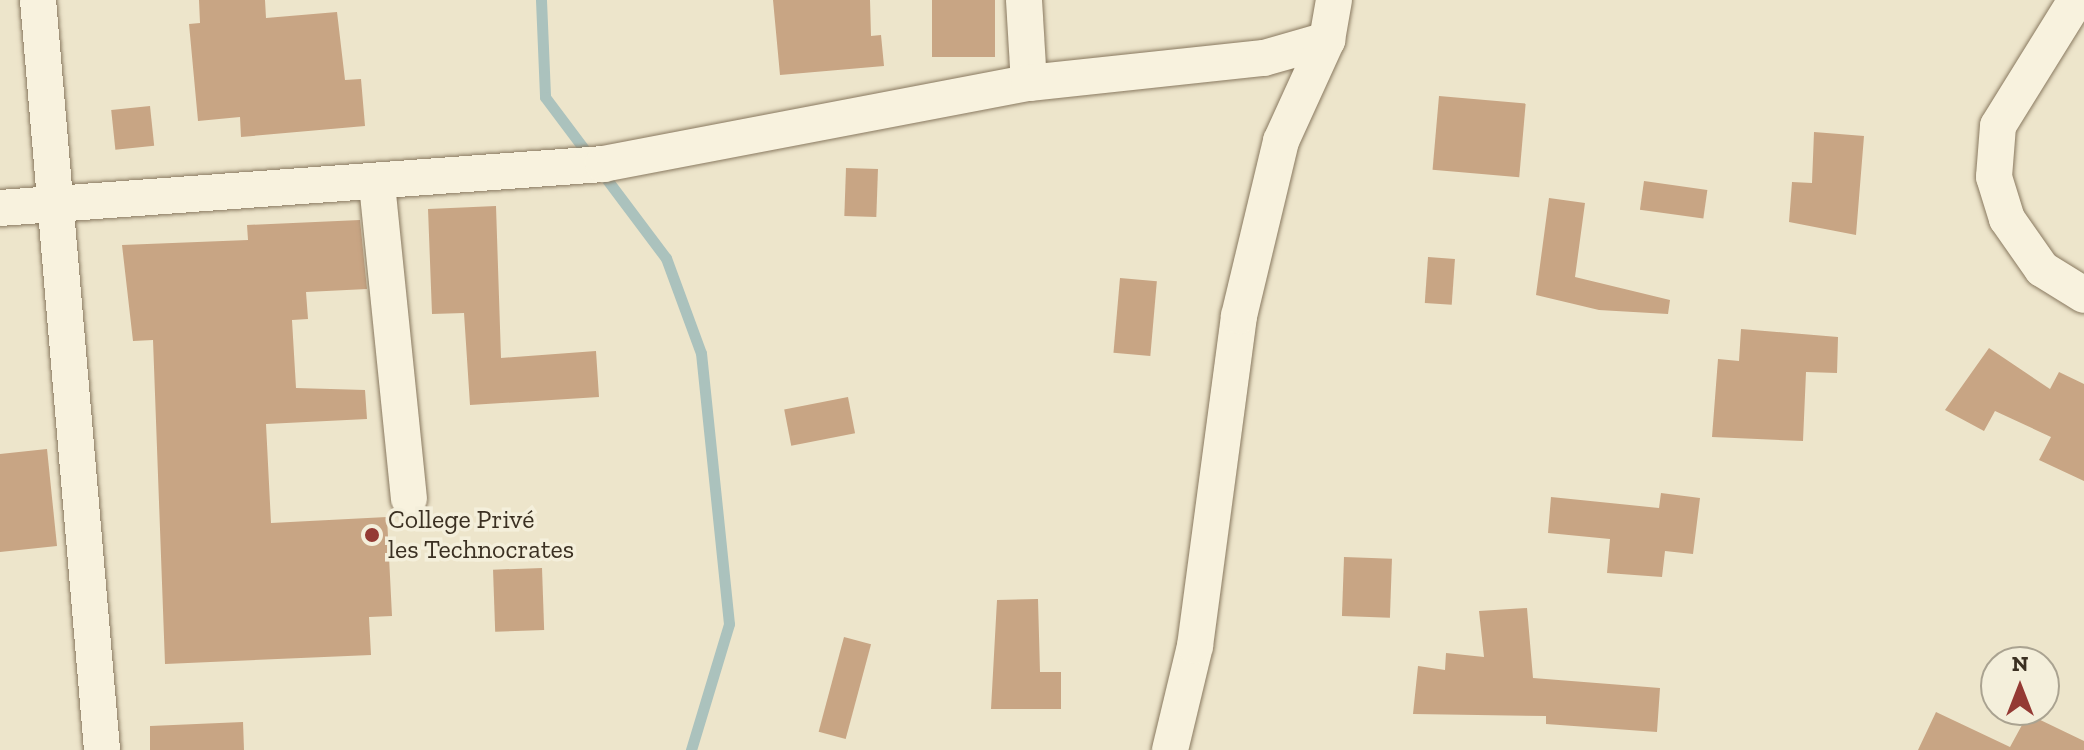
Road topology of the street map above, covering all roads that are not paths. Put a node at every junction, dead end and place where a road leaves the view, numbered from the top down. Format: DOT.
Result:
graph roads {
  1 [pos="38,0"];
  2 [pos="1024,0"];
  3 [pos="1334,0"];
  4 [pos="2076,0"];
  5 [pos="1327,40"];
  6 [pos="1029,83"];
  7 [pos="377,184"];
  8 [pos="57,204"];
  9 [pos="0,208"];
  10 [pos="2084,295"];
  11 [pos="409,498"];
  12 [pos="102,750"];
  13 [pos="1170,750"];
  1 -- 8 [label="street"];
  2 -- 6 [label="street"];
  3 -- 5 [label="street"];
  4 -- 10 [label="street"];
  5 -- 6 [label="street"];
  5 -- 13 [label="street"];
  6 -- 7 [label="street"];
  7 -- 8 [label="street"];
  7 -- 11 [label="street"];
  8 -- 9 [label="street"];
  8 -- 12 [label="street"];
}
